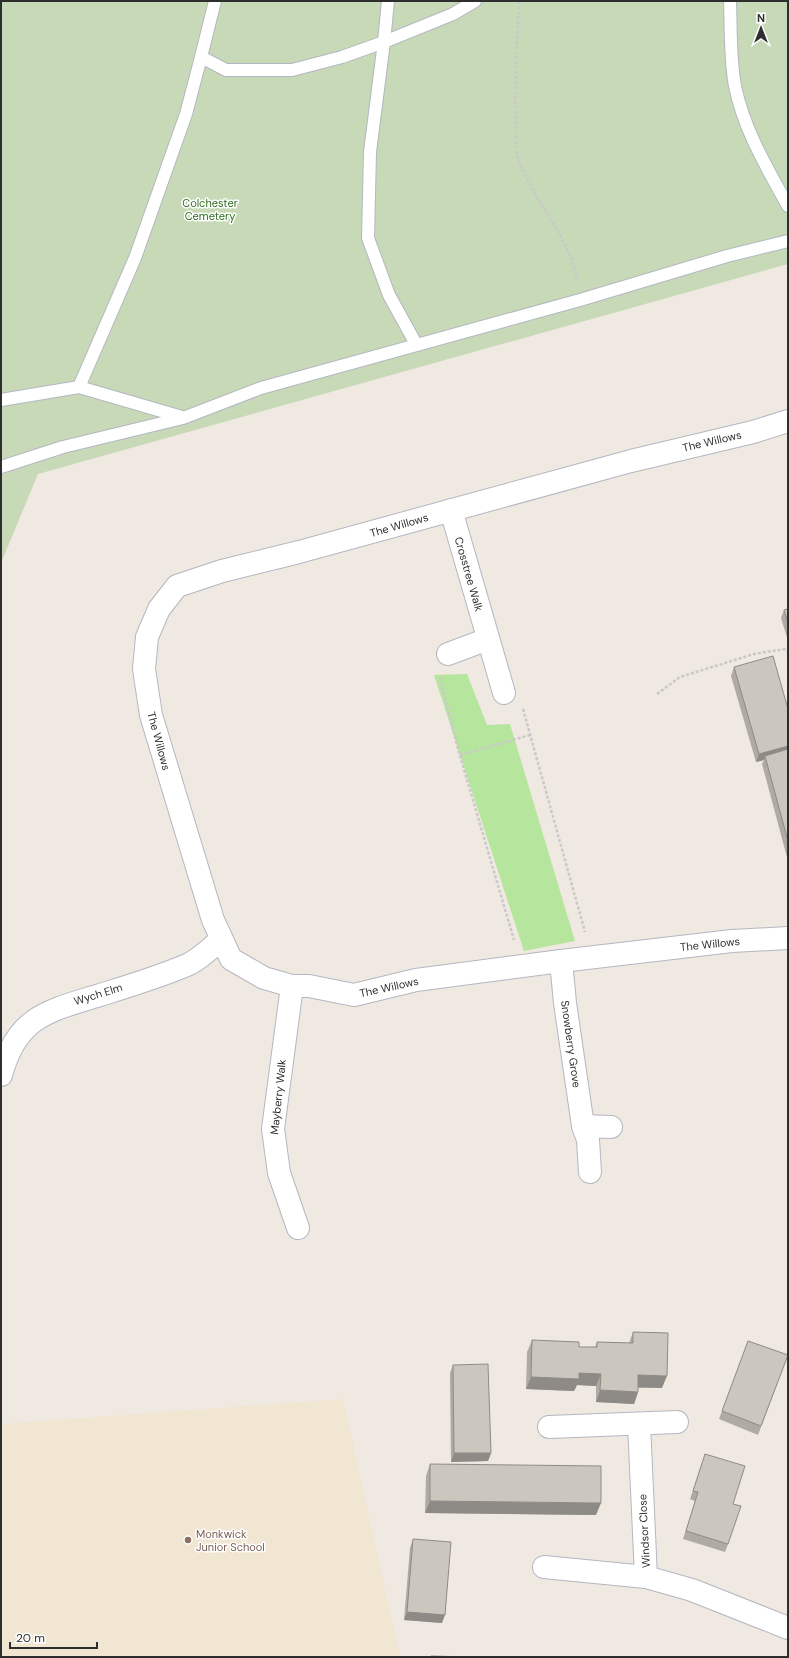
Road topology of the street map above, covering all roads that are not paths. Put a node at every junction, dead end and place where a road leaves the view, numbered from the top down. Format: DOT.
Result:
graph roads {
  1 [pos="215,1"];
  2 [pos="388,1"];
  3 [pos="475,1"];
  4 [pos="730,1"];
  5 [pos="384,42"];
  6 [pos="201,58"];
  7 [pos="788,206"];
  8 [pos="788,241"];
  9 [pos="416,344"];
  10 [pos="79,387"];
  11 [pos="1,400"];
  12 [pos="183,418"];
  13 [pos="788,421"];
  14 [pos="1,467"];
  15 [pos="451,510"];
  16 [pos="488,638"];
  17 [pos="448,654"];
  18 [pos="504,693"];
  19 [pos="788,938"];
  20 [pos="221,940"];
  21 [pos="561,961"];
  22 [pos="292,986"];
  23 [pos="1,1075"];
  24 [pos="583,1126"];
  25 [pos="611,1127"];
  26 [pos="590,1172"];
  27 [pos="298,1228"];
  28 [pos="677,1422"];
  29 [pos="639,1424"];
  30 [pos="549,1427"];
  31 [pos="544,1567"];
  32 [pos="646,1577"];
  33 [pos="788,1628"];
  1 -- 6 [label="lane"];
  2 -- 5 [label="lane"];
  3 -- 5 [label="lane"];
  4 -- 7 [label="lane"];
  5 -- 6 [label="lane"];
  5 -- 9 [label="lane"];
  6 -- 10 [label="lane"];
  8 -- 9 [label="lane"];
  9 -- 12 [label="lane"];
  10 -- 11 [label="lane"];
  10 -- 12 [label="lane"];
  12 -- 14 [label="lane"];
  13 -- 15 [label="street, The Willows"];
  15 -- 16 [label="street, Crosstree Walk"];
  15 -- 20 [label="street, The Willows"];
  16 -- 17 [label="street"];
  16 -- 18 [label="street, Crosstree Walk"];
  19 -- 21 [label="street, The Willows"];
  20 -- 22 [label="street, The Willows"];
  20 -- 23 [label="street, Wych Elm"];
  21 -- 22 [label="street, The Willows"];
  21 -- 24 [label="street, Snowberry Grove"];
  22 -- 27 [label="street, Mayberry Walk"];
  24 -- 25 [label="street"];
  24 -- 26 [label="street, Snowberry Grove"];
  28 -- 29 [label="street"];
  29 -- 30 [label="street"];
  29 -- 32 [label="street, Windsor Close"];
  31 -- 32 [label="street"];
  32 -- 33 [label="street, Windsor Close"];
}
